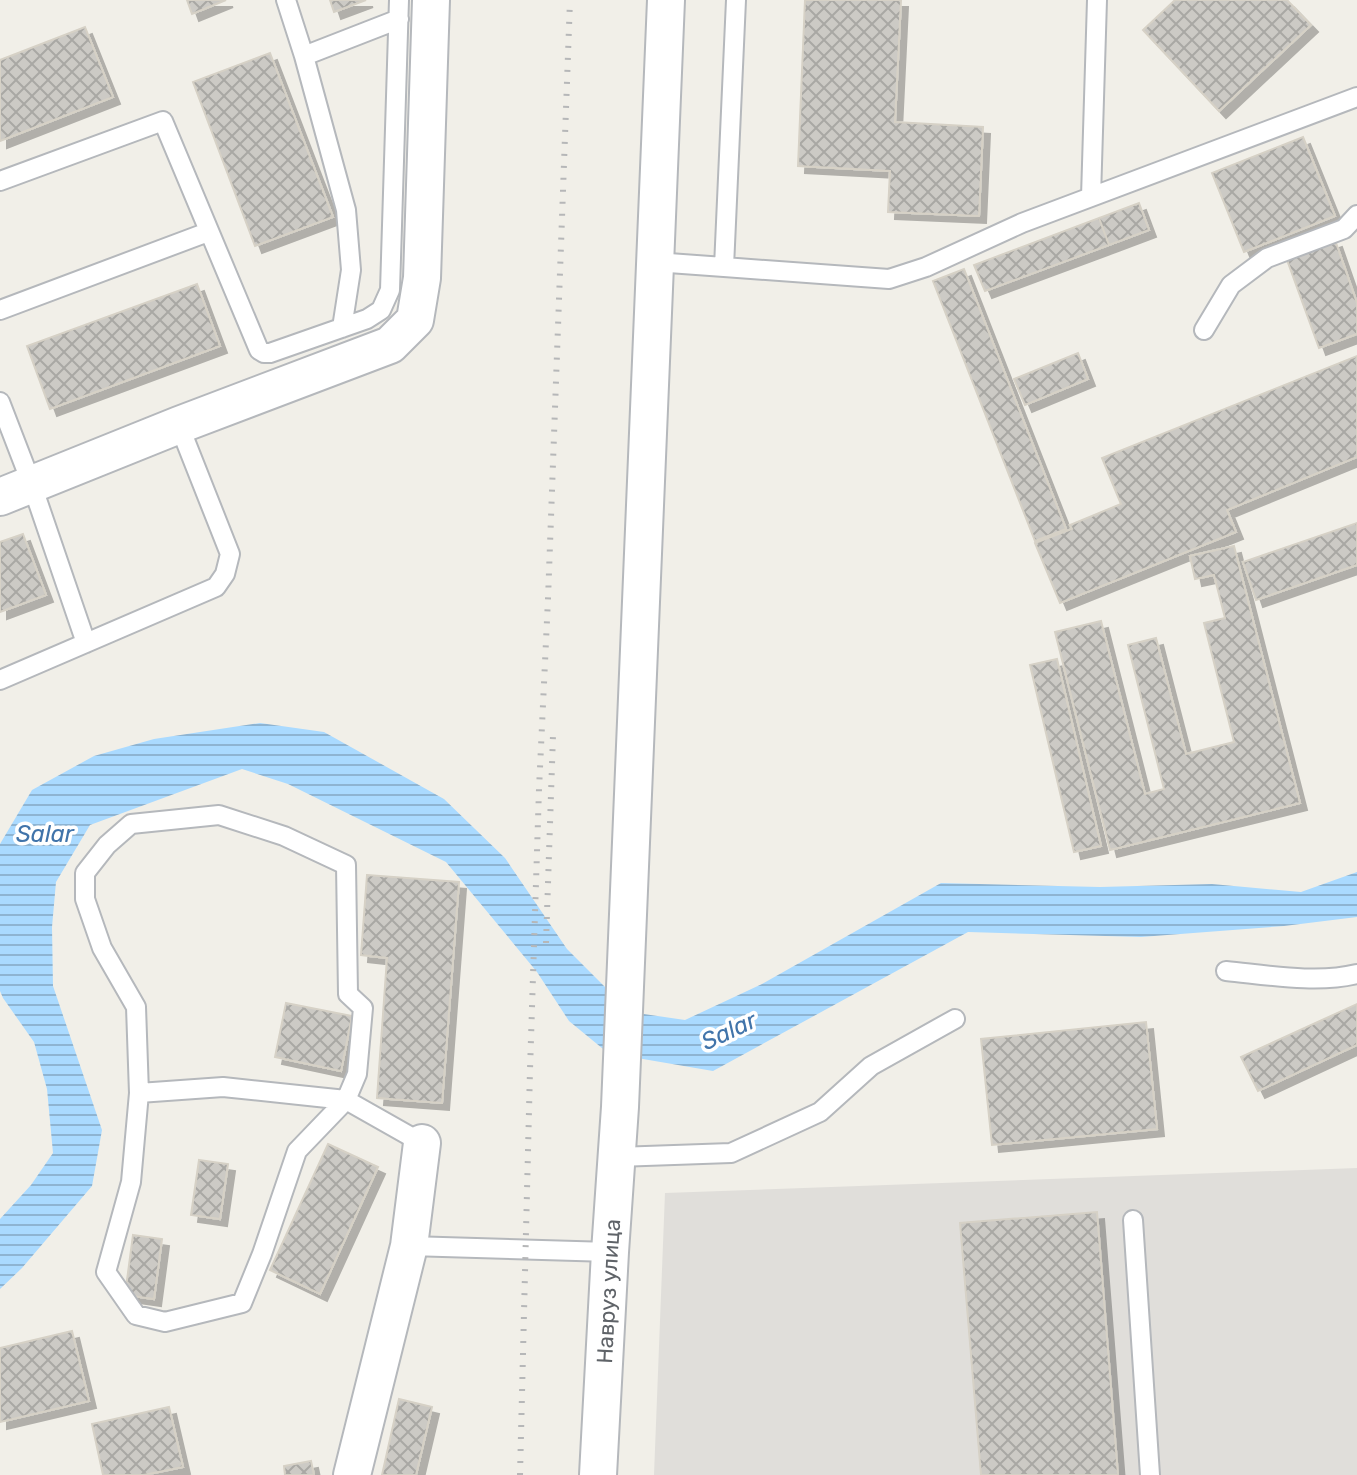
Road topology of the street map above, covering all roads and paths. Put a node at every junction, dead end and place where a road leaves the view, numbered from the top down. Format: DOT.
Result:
graph roads {
  1 [pos="286,0"];
  2 [pos="399,0"];
  3 [pos="431,0"];
  4 [pos="666,0"];
  5 [pos="736,0"];
  6 [pos="1097,0"];
  7 [pos="399,19"];
  8 [pos="304,56"];
  9 [pos="1357,97"];
  10 [pos="0,181"];
  11 [pos="1091,197"];
  12 [pos="1357,215"];
  13 [pos="208,232"];
  14 [pos="655,262"];
  15 [pos="724,267"];
  16 [pos="0,310"];
  17 [pos="342,328"];
  18 [pos="1204,330"];
  19 [pos="0,402"];
  20 [pos="179,425"];
  21 [pos="16,491"];
  22 [pos="86,643"];
  23 [pos="0,680"];
  24 [pos="1226,971"];
  25 [pos="1357,974"];
  26 [pos="955,1019"];
  27 [pos="139,1093"];
  28 [pos="346,1100"];
  29 [pos="422,1143"];
  30 [pos="617,1157"];
  31 [pos="1133,1220"];
  32 [pos="409,1246"];
  33 [pos="610,1252"];
  34 [pos="352,1475"];
  35 [pos="598,1475"];
  36 [pos="1150,1475"];
  1 -- 8 [label="lane"];
  2 -- 7 [label="lane"];
  3 -- 20 [label="street"];
  4 -- 14 [label="street, Навруз улица"];
  5 -- 15 [label="lane"];
  6 -- 11 [label="lane"];
  7 -- 8 [label="lane"];
  7 -- 17 [label="lane"];
  8 -- 17 [label="lane"];
  9 -- 11 [label="lane"];
  10 -- 13 [label="lane"];
  11 -- 15 [label="lane"];
  12 -- 18 [label="lane"];
  13 -- 16 [label="lane"];
  13 -- 17 [label="lane"];
  14 -- 15 [label="lane"];
  14 -- 30 [label="street, Навруз улица"];
  19 -- 21 [label="lane"];
  20 -- 21 [label="street"];
  20 -- 22 [label="lane"];
  21 -- 22 [label="lane"];
  22 -- 23 [label="lane"];
  24 -- 25 [label="lane"];
  26 -- 30 [label="lane"];
  27 -- 28 [label="lane"];
  27 -- 28 [label="lane"];
  27 -- 28 [label="lane"];
  28 -- 29 [label="lane"];
  29 -- 32 [label="street"];
  30 -- 33 [label="street, Навруз улица"];
  31 -- 36 [label="lane"];
  32 -- 33 [label="lane"];
  32 -- 34 [label="street"];
  33 -- 35 [label="street, Навруз улица"];
}
